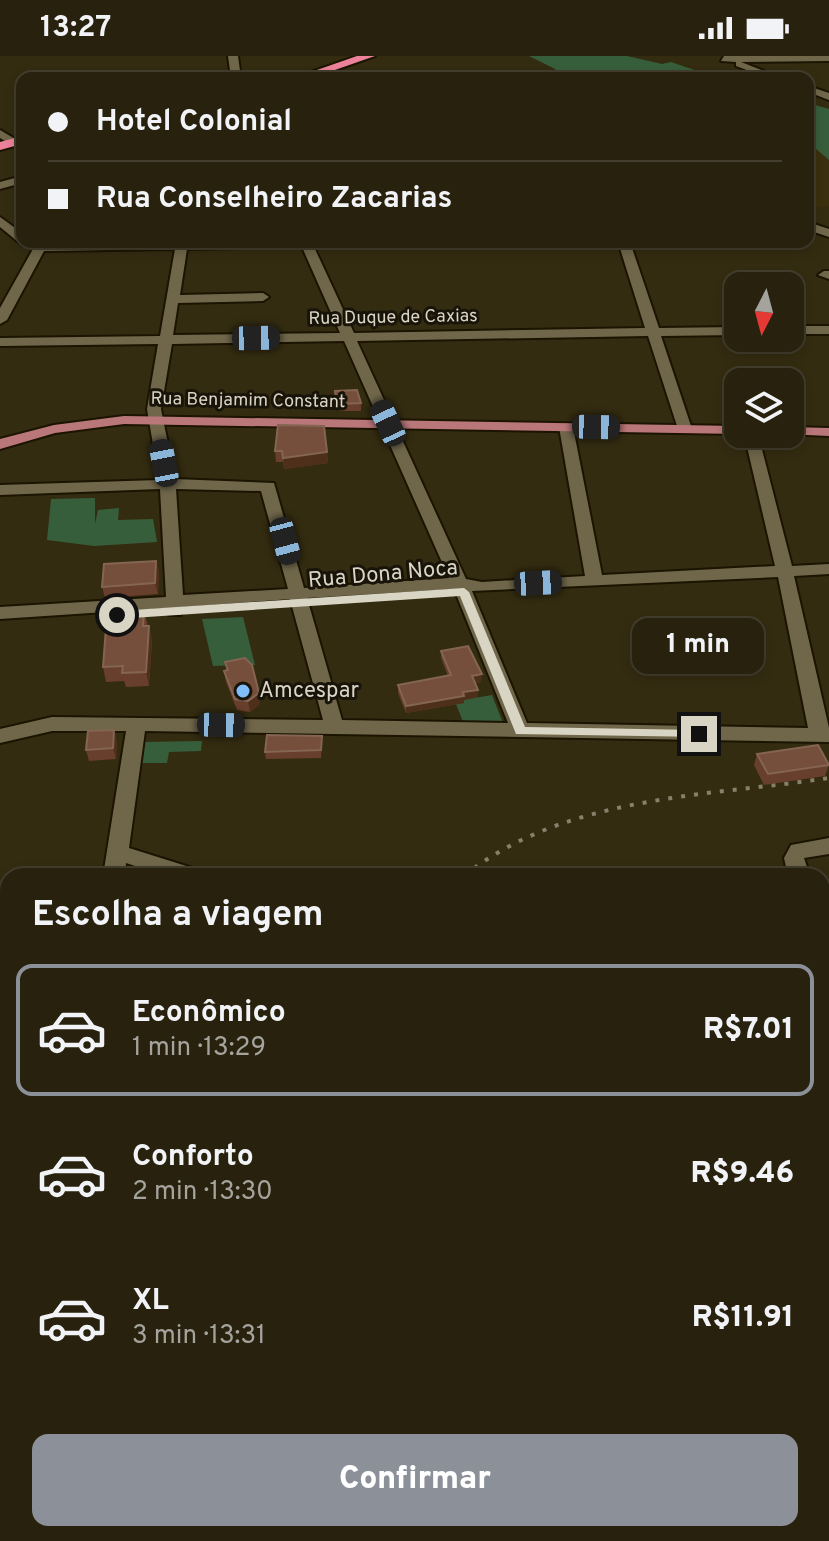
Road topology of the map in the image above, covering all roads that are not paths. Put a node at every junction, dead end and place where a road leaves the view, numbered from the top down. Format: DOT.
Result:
graph roads {
  1 [pos="369,56"];
  2 [pos="721,58"];
  3 [pos="829,58"];
  4 [pos="333,72"];
  5 [pos="760,72"];
  6 [pos="40,248"];
  7 [pos="181,248"];
  8 [pos="308,248"];
  9 [pos="626,248"];
  10 [pos="263,297"];
  11 [pos="173,299"];
  12 [pos="0,320"];
  13 [pos="804,330"];
  14 [pos="829,330"];
  15 [pos="724,331"];
  16 [pos="656,332"];
  17 [pos="348,337"];
  18 [pos="164,339"];
  19 [pos="0,342"];
  20 [pos="155,419"];
  21 [pos="388,423"];
  22 [pos="566,427"];
  23 [pos="685,429"];
  24 [pos="724,430"];
  25 [pos="804,431"];
  26 [pos="829,432"];
  27 [pos="0,444"];
  28 [pos="754,448"];
  29 [pos="168,484"];
  30 [pos="0,490"];
  31 [pos="829,569"];
  32 [pos="785,571"];
  33 [pos="594,580"];
  34 [pos="462,588"];
  35 [pos="301,598"];
  36 [pos="175,606"];
  37 [pos="0,613"];
  38 [pos="0,623"];
  39 [pos="137,724"];
  40 [pos="334,727"];
  41 [pos="521,731"];
  42 [pos="0,736"];
  43 [pos="824,736"];
  44 [pos="829,846"];
  45 [pos="117,852"];
  46 [pos="796,867"];
  47 [pos="115,868"];
  48 [pos="167,868"];
  1 -- 4 [label="highway"];
  2 -- 3 [label="street"];
  2 -- 5 [label="street"];
  6 -- 12 [label="street"];
  7 -- 11 [label="street"];
  8 -- 17 [label="street"];
  9 -- 16 [label="street"];
  10 -- 11 [label="street"];
  11 -- 18 [label="street"];
  13 -- 14 [label="street"];
  15 -- 16 [label="street, Rua Duque de Caxias"];
  16 -- 17 [label="street, Rua Duque de Caxias"];
  16 -- 23 [label="street"];
  17 -- 18 [label="street, Rua Duque de Caxias"];
  17 -- 21 [label="street"];
  18 -- 19 [label="street, Rua Duque de Caxias"];
  18 -- 20 [label="street"];
  20 -- 21 [label="main road, Rua Benjamim Constant"];
  20 -- 27 [label="main road, Rua Benjamim Constant"];
  20 -- 29 [label="street"];
  21 -- 22 [label="main road, Rua Benjamim Constant"];
  21 -- 34 [label="street"];
  22 -- 23 [label="main road, Rua Benjamim Constant"];
  22 -- 33 [label="street"];
  23 -- 24 [label="main road, Rua Benjamim Constant"];
  25 -- 26 [label="main road"];
  28 -- 32 [label="street"];
  29 -- 30 [label="street"];
  29 -- 35 [label="street"];
  29 -- 36 [label="street"];
  31 -- 32 [label="street, Rua Dona Noca"];
  32 -- 33 [label="street, Rua Dona Noca"];
  32 -- 43 [label="street"];
  33 -- 34 [label="street, Rua Dona Noca"];
  34 -- 35 [label="street, Rua Dona Noca"];
  34 -- 41 [label="street"];
  35 -- 36 [label="street, Rua Dona Noca"];
  35 -- 40 [label="street"];
  36 -- 37 [label="street, Rua Dona Noca"];
  36 -- 38 [label="street, Rua Dona Noca"];
  39 -- 40 [label="street"];
  39 -- 42 [label="street"];
  39 -- 45 [label="street"];
  40 -- 41 [label="street"];
  41 -- 43 [label="street"];
  44 -- 46 [label="street"];
  45 -- 47 [label="street"];
  45 -- 48 [label="street"];
}
